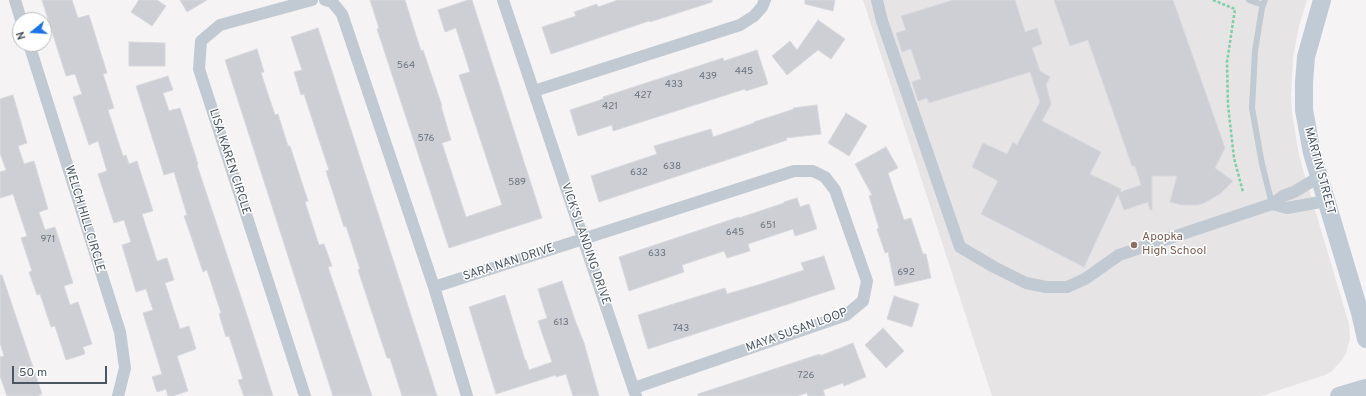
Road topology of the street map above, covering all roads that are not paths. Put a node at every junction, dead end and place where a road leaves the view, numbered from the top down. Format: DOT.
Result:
graph roads {
  1 [pos="15,0"];
  2 [pos="312,0"];
  3 [pos="325,0"];
  4 [pos="503,0"];
  5 [pos="765,0"];
  6 [pos="877,0"];
  7 [pos="1250,0"];
  8 [pos="1322,0"];
  9 [pos="1264,2"];
  10 [pos="19,12"];
  11 [pos="32,52"];
  12 [pos="534,91"];
  13 [pos="1319,177"];
  14 [pos="1326,201"];
  15 [pos="1272,204"];
  16 [pos="583,238"];
  17 [pos="434,287"];
  18 [pos="1366,339"];
  19 [pos="1366,388"];
  20 [pos="635,392"];
  21 [pos="118,396"];
  22 [pos="305,396"];
  23 [pos="467,396"];
  24 [pos="1339,396"];
  1 -- 10 [label="street"];
  2 -- 22 [label="street, LISA KAREN CIRCLE"];
  3 -- 17 [label="street"];
  4 -- 12 [label="street, VICK'S LANDING DRIVE"];
  5 -- 12 [label="street"];
  6 -- 15 [label="street"];
  7 -- 9 [label="lane"];
  8 -- 13 [label="street, MARTIN STREET"];
  9 -- 15 [label="lane"];
  11 -- 21 [label="street, WELCH HILL CIRCLE"];
  12 -- 16 [label="street, VICK'S LANDING DRIVE"];
  13 -- 14 [label="street, MARTIN STREET"];
  13 -- 15 [label="street"];
  14 -- 15 [label="street"];
  14 -- 18 [label="street, MARTIN STREET"];
  16 -- 17 [label="street, SARA NAN DRIVE"];
  16 -- 20 [label="street, VICK'S LANDING DRIVE"];
  16 -- 20 [label="street, MAYA SUSAN LOOP"];
  17 -- 23 [label="street"];
  19 -- 24 [label="street"];
}
